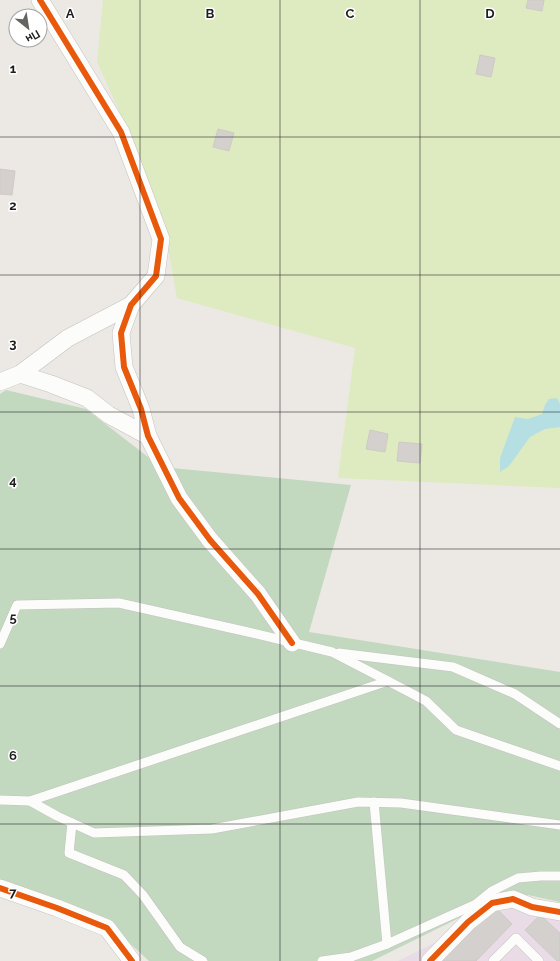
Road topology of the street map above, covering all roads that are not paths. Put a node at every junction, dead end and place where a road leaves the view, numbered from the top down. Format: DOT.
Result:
graph roads {
  1 [pos="40,0"];
  2 [pos="131,305"];
  3 [pos="20,374"];
  4 [pos="0,382"];
  5 [pos="148,436"];
  6 [pos="292,643"];
  7 [pos="0,644"];
  8 [pos="332,652"];
  9 [pos="388,681"];
  10 [pos="560,724"];
  11 [pos="560,766"];
  12 [pos="0,800"];
  13 [pos="30,801"];
  14 [pos="374,802"];
  15 [pos="72,823"];
  16 [pos="560,825"];
  17 [pos="560,876"];
  18 [pos="0,888"];
  19 [pos="560,912"];
  20 [pos="387,944"];
  21 [pos="132,961"];
  22 [pos="203,961"];
  23 [pos="322,961"];
  24 [pos="430,961"];
  25 [pos="493,961"];
  26 [pos="539,961"];
  1 -- 2 [label="street"];
  2 -- 3 [label="street"];
  2 -- 5 [label="street"];
  3 -- 4 [label="street"];
  3 -- 5 [label="street"];
  5 -- 6 [label="street"];
  6 -- 7 [label="lane"];
  6 -- 8 [label="lane"];
  8 -- 9 [label="lane"];
  8 -- 10 [label="lane"];
  9 -- 11 [label="lane"];
  9 -- 13 [label="lane"];
  12 -- 13 [label="lane"];
  13 -- 15 [label="lane"];
  14 -- 15 [label="lane"];
  14 -- 16 [label="lane"];
  14 -- 20 [label="lane"];
  15 -- 22 [label="lane"];
  17 -- 20 [label="lane"];
  18 -- 21 [label="street"];
  19 -- 24 [label="street"];
  20 -- 23 [label="lane"];
  25 -- 26 [label="lane"];
}
